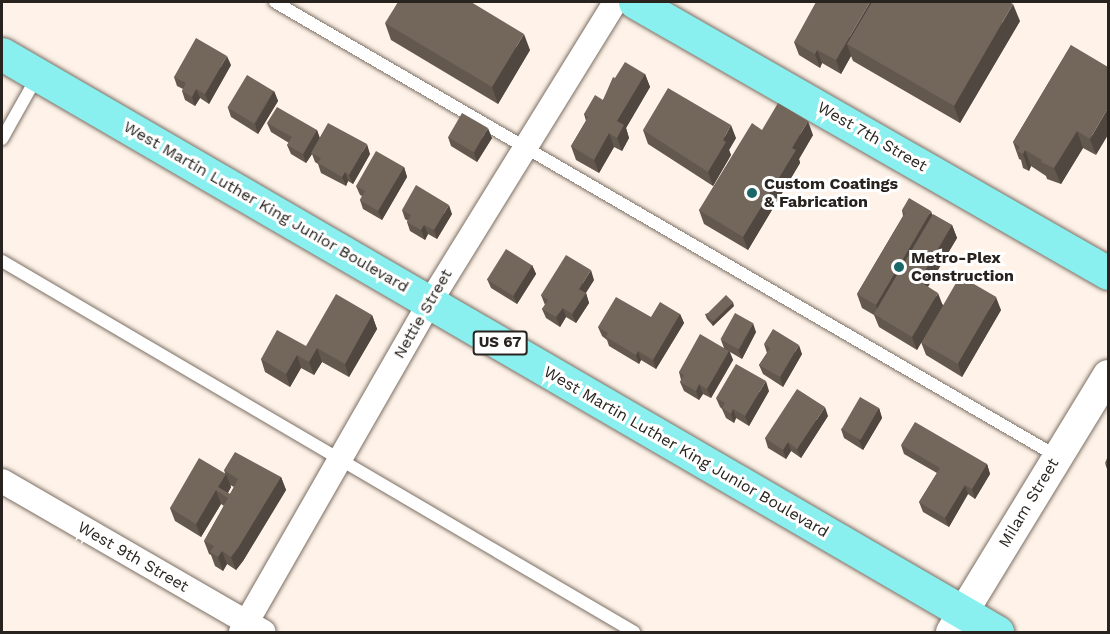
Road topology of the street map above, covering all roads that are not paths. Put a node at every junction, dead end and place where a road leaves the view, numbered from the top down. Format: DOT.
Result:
graph roads {
  1 [pos="275,2"];
  2 [pos="615,2"];
  3 [pos="634,2"];
  4 [pos="2,54"];
  5 [pos="38,75"];
  6 [pos="2,139"];
  7 [pos="525,147"];
  8 [pos="2,261"];
  9 [pos="1108,273"];
  10 [pos="430,302"];
  11 [pos="1108,375"];
  12 [pos="1058,457"];
  13 [pos="339,460"];
  14 [pos="2,481"];
  15 [pos="956,623"];
  16 [pos="250,629"];
  17 [pos="634,633"];
  18 [pos="997,633"];
  1 -- 7 [label="lane"];
  2 -- 7 [label="street, Nettie Street"];
  3 -- 9 [label="main road, West 7th Street"];
  4 -- 5 [label="main road, West Martin Luther King Junior Boulevard / US 67"];
  5 -- 6 [label="lane"];
  5 -- 10 [label="main road, West Martin Luther King Junior Boulevard / US 67"];
  7 -- 10 [label="street, Nettie Street"];
  7 -- 12 [label="lane"];
  8 -- 13 [label="lane"];
  10 -- 13 [label="street, Nettie Street"];
  10 -- 15 [label="main road, West Martin Luther King Junior Boulevard / US 67"];
  11 -- 12 [label="street, Milam Street"];
  12 -- 15 [label="street, Milam Street"];
  13 -- 16 [label="street, Nettie Street"];
  13 -- 17 [label="lane"];
  14 -- 16 [label="street, West 9th Street"];
  15 -- 18 [label="main road, West Martin Luther King Junior Boulevard / US 67"];
}
